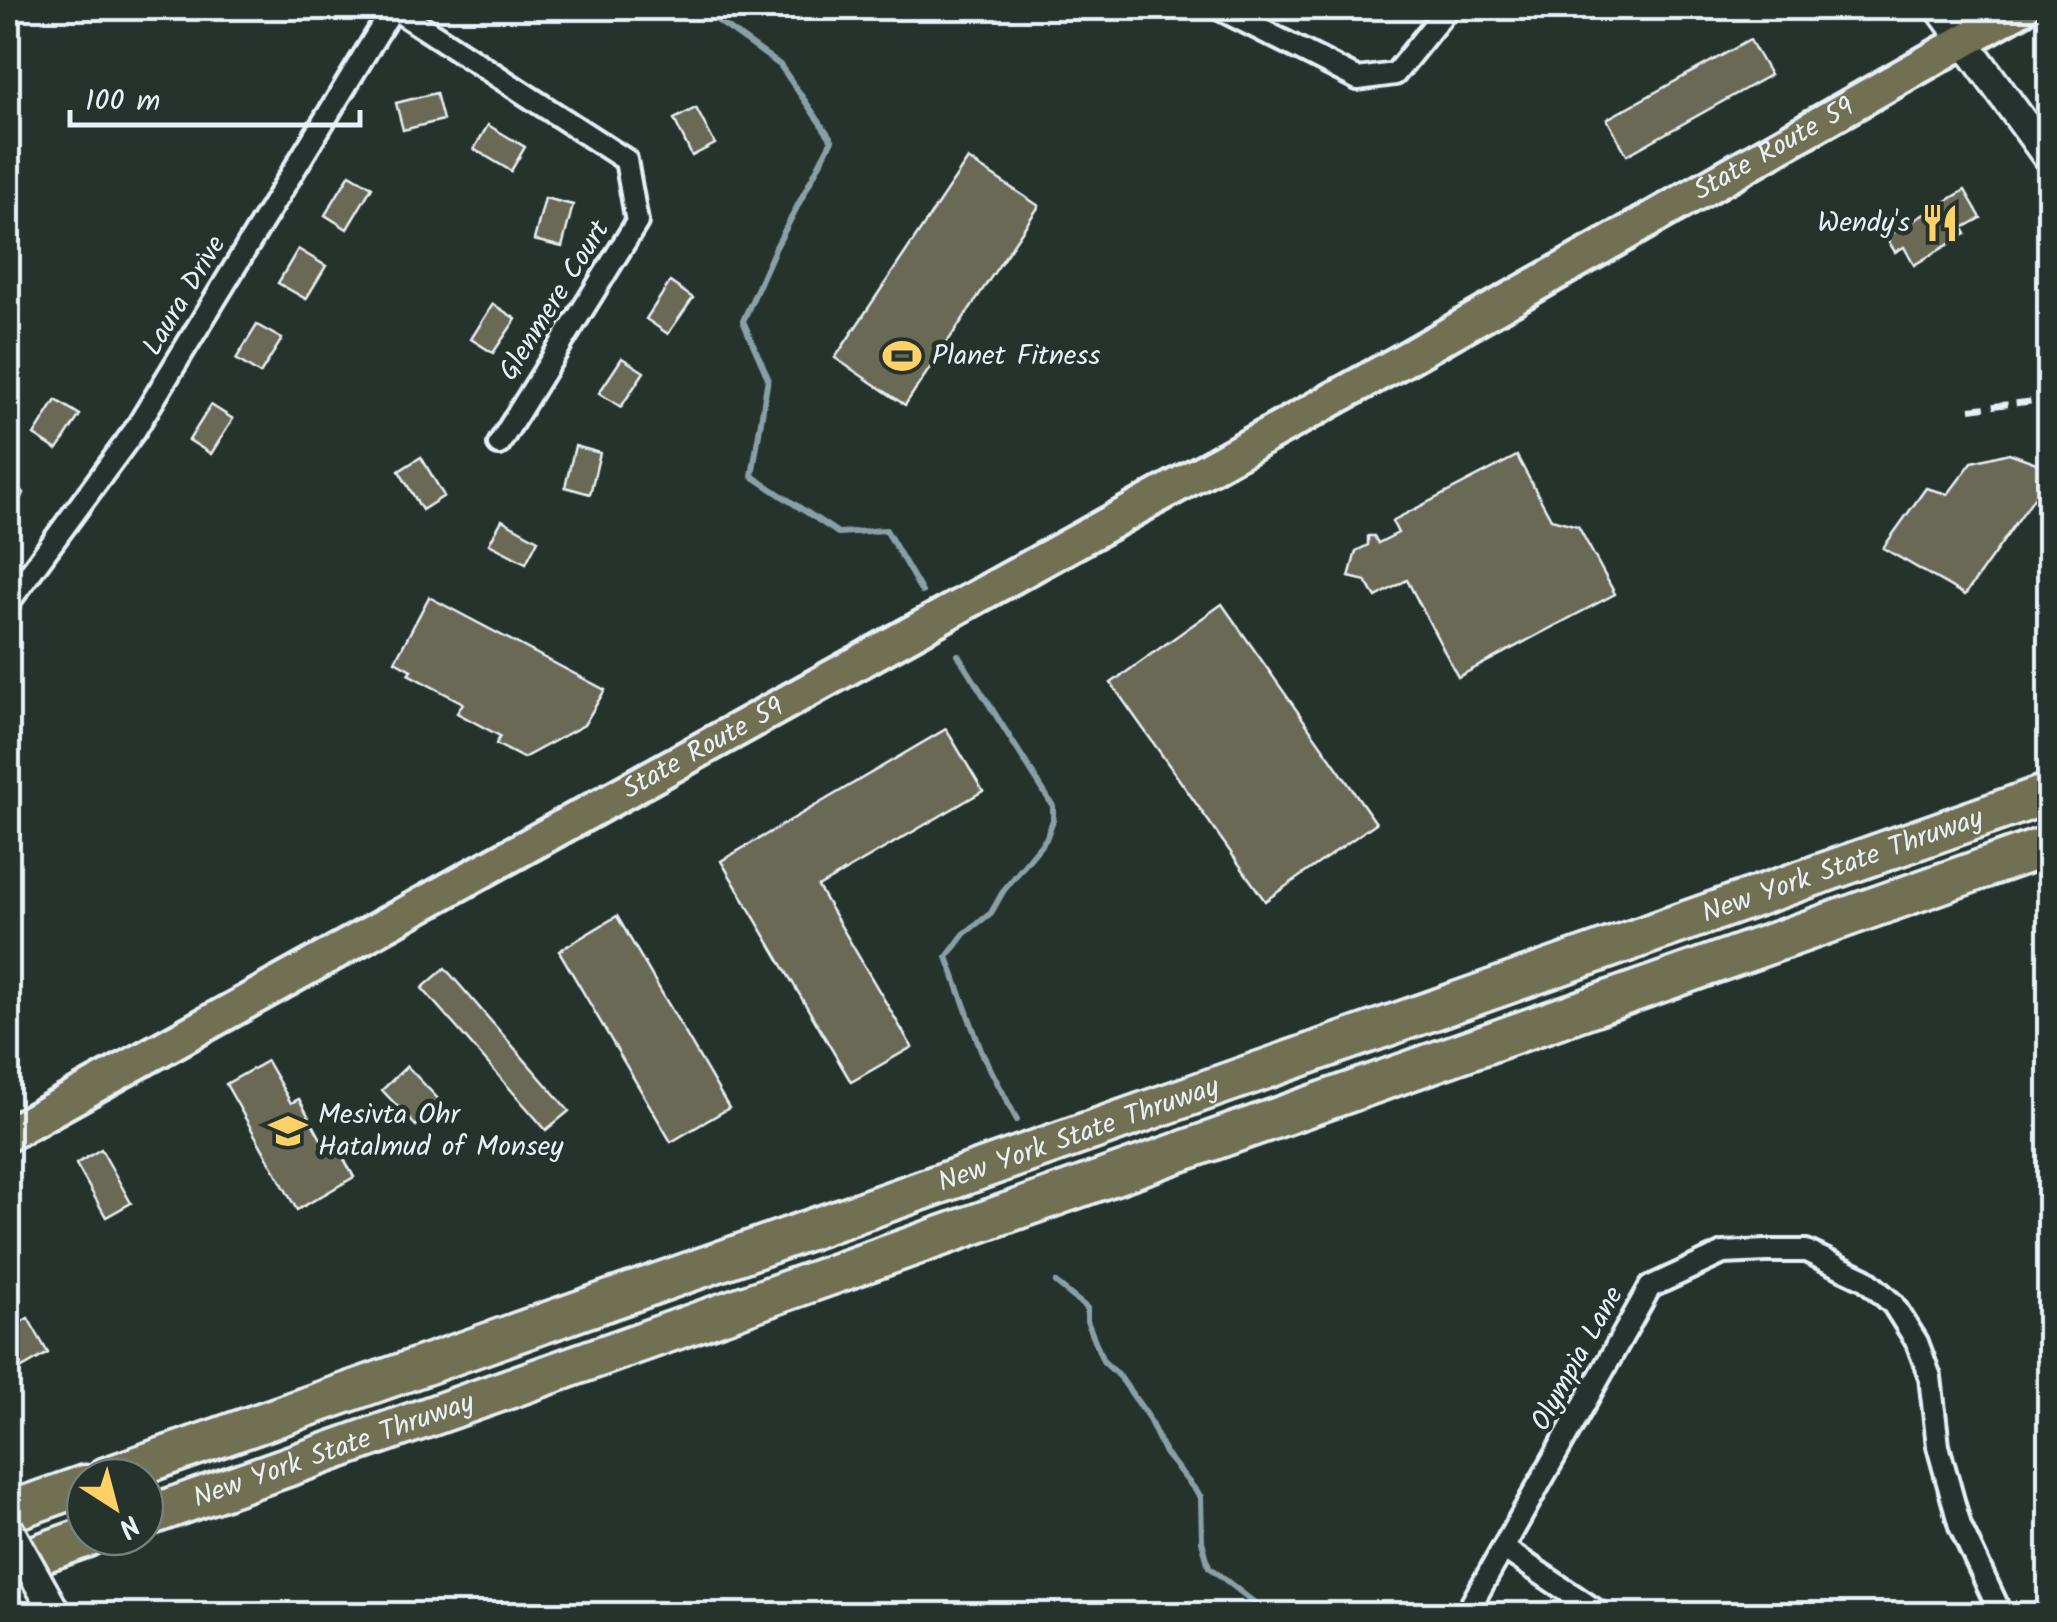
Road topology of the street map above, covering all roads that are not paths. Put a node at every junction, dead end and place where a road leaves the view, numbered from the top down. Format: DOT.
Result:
graph roads {
  1 [pos="393,8"];
  2 [pos="1218,8"];
  3 [pos="1448,8"];
  4 [pos="1940,8"];
  5 [pos="2022,8"];
  6 [pos="1966,40"];
  7 [pos="2050,160"];
  8 [pos="499,444"];
  9 [pos="8,603"];
  10 [pos="2050,793"];
  11 [pos="2050,845"];
  12 [pos="8,1134"];
  13 [pos="164,1457"];
  14 [pos="65,1492"];
  15 [pos="165,1510"];
  16 [pos="8,1512"];
  17 [pos="8,1528"];
  18 [pos="65,1545"];
  19 [pos="1503,1548"];
  20 [pos="8,1565"];
  21 [pos="56,1614"];
  22 [pos="1466,1614"];
  23 [pos="1602,1614"];
  24 [pos="2001,1614"];
  1 -- 8 [label="street, Glenmere Court"];
  1 -- 9 [label="street, Laura Drive"];
  2 -- 3 [label="street"];
  4 -- 6 [label="street"];
  5 -- 6 [label="main road, State Route 59"];
  6 -- 7 [label="street"];
  6 -- 12 [label="main road, State Route 59"];
  10 -- 13 [label="highway, New York State Thruway"];
  11 -- 15 [label="highway, New York State Thruway"];
  14 -- 16 [label="highway"];
  17 -- 21 [label="street, bridge"];
  18 -- 20 [label="highway"];
  19 -- 22 [label="street, Olympia Lane"];
  19 -- 23 [label="street"];
  19 -- 24 [label="street, Olympia Lane"];
}
